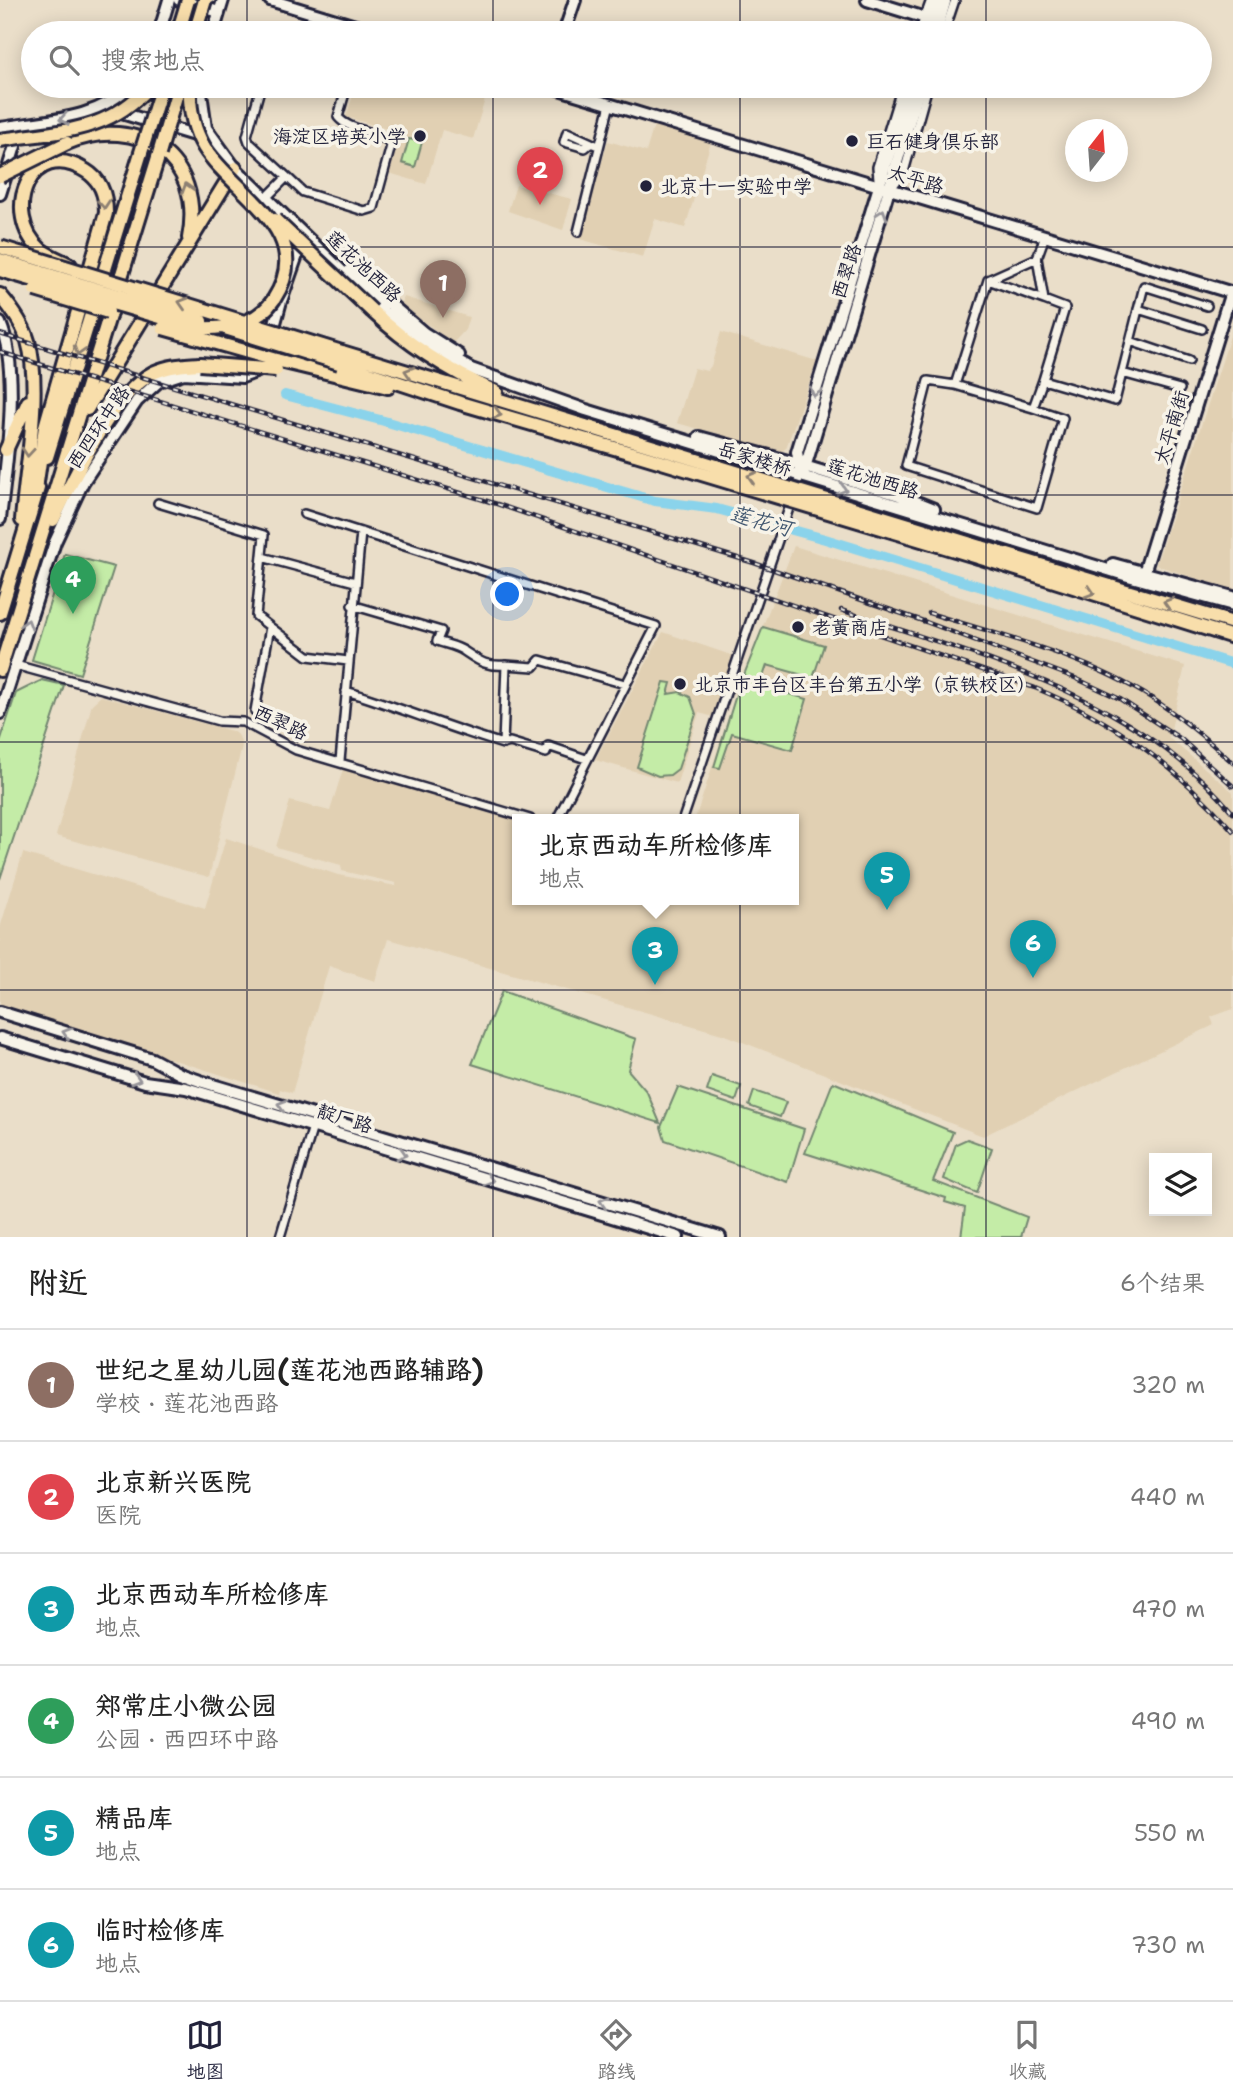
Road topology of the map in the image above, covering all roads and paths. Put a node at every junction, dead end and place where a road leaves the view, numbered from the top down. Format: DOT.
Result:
graph roads {
  1 [pos="169,0"];
  2 [pos="179,0"];
  3 [pos="188,0"];
  4 [pos="205,0"];
  5 [pos="223,0"];
  6 [pos="270,0"];
  7 [pos="575,0"];
  8 [pos="867,0"];
  9 [pos="931,0"];
  10 [pos="938,0"];
  11 [pos="946,0"];
  12 [pos="955,0"];
  13 [pos="219,12"];
  14 [pos="928,19"];
  15 [pos="163,21"];
  16 [pos="182,21"];
  17 [pos="199,21"];
  18 [pos="216,21"];
  19 [pos="331,21"];
  20 [pos="568,21"];
  21 [pos="940,21"];
  22 [pos="948,21"];
  23 [pos="116,98"];
  24 [pos="136,98"];
  25 [pos="158,98"];
  26 [pos="175,98"];
  27 [pos="190,98"];
  28 [pos="201,98"];
  29 [pos="258,98"];
  30 [pos="344,98"];
  31 [pos="590,98"];
  32 [pos="898,98"];
  33 [pos="907,98"];
  34 [pos="915,98"];
  35 [pos="925,98"];
  36 [pos="610,104"];
  37 [pos="104,107"];
  38 [pos="22,124"];
  39 [pos="0,128"];
  40 [pos="38,134"];
  41 [pos="0,140"];
  42 [pos="213,141"];
  43 [pos="0,147"];
  44 [pos="235,168"];
  45 [pos="0,176"];
  46 [pos="286,177"];
  47 [pos="884,188"];
  48 [pos="0,194"];
  49 [pos="265,205"];
  50 [pos="578,232"];
  51 [pos="304,235"];
  52 [pos="1045,236"];
  53 [pos="106,241"];
  54 [pos="0,247"];
  55 [pos="183,254"];
  56 [pos="1037,258"];
  57 [pos="0,260"];
  58 [pos="0,272"];
  59 [pos="89,274"];
  60 [pos="988,280"];
  61 [pos="1232,292"];
  62 [pos="0,295"];
  63 [pos="1044,300"];
  64 [pos="1207,306"];
  65 [pos="1138,309"];
  66 [pos="0,323"];
  67 [pos="1202,329"];
  68 [pos="1130,341"];
  69 [pos="340,357"];
  70 [pos="1189,361"];
  71 [pos="276,365"];
  72 [pos="1122,373"];
  73 [pos="1043,380"];
  74 [pos="33,381"];
  75 [pos="955,385"];
  76 [pos="1180,389"];
  77 [pos="4,402"];
  78 [pos="460,403"];
  79 [pos="1034,408"];
  80 [pos="544,414"];
  81 [pos="110,418"];
  82 [pos="73,434"];
  83 [pos="637,448"];
  84 [pos="6,450"];
  85 [pos="802,469"];
  86 [pos="83,482"];
  87 [pos="158,503"];
  88 [pos="304,514"];
  89 [pos="0,519"];
  90 [pos="360,532"];
  91 [pos="20,547"];
  92 [pos="37,551"];
  93 [pos="979,552"];
  94 [pos="262,557"];
  95 [pos="1144,573"];
  96 [pos="355,582"];
  97 [pos="1233,597"];
  98 [pos="352,605"];
  99 [pos="1233,605"];
  100 [pos="0,613"];
  101 [pos="1233,622"];
  102 [pos="270,627"];
  103 [pos="1233,637"];
  104 [pos="348,661"];
  105 [pos="506,664"];
  106 [pos="15,665"];
  107 [pos="0,670"];
  108 [pos="625,684"];
  109 [pos="346,691"];
  110 [pos="256,711"];
  111 [pos="0,713"];
  112 [pos="503,744"];
  113 [pos="586,759"];
  114 [pos="340,761"];
  115 [pos="514,814"];
  116 [pos="559,814"];
  117 [pos="685,814"];
  118 [pos="0,1012"];
  119 [pos="0,1038"];
  120 [pos="315,1121"];
  121 [pos="661,1230"];
  122 [pos="280,1237"];
  123 [pos="678,1237"];
  124 [pos="720,1237"];
  1 -- 15 [label="street"];
  2 -- 13 [label="street"];
  3 -- 16 [label="highway, bridge"];
  4 -- 17 [label="highway, bridge"];
  5 -- 13 [label="street"];
  6 -- 19 [label="street"];
  7 -- 20 [label="street"];
  8 -- 14 [label="street"];
  9 -- 14 [label="street"];
  10 -- 14 [label="street"];
  11 -- 21 [label="street"];
  12 -- 22 [label="street"];
  13 -- 18 [label="street"];
  23 -- 37 [label="street"];
  24 -- 40 [label="highway, bridge"];
  25 -- 53 [label="highway, bridge"];
  26 -- 82 [label="highway, 西四环中路, bridge"];
  27 -- 49 [label="highway, bridge"];
  28 -- 42 [label="street"];
  29 -- 46 [label="street"];
  30 -- 46 [label="street"];
  31 -- 36 [label="street, 太平路"];
  32 -- 47 [label="street"];
  33 -- 47 [label="street, 西翠路"];
  34 -- 47 [label="street, 西翠路"];
  35 -- 47 [label="street"];
  36 -- 47 [label="street, 太平路"];
  36 -- 50 [label="street"];
  37 -- 38 [label="street, one-way"];
  37 -- 42 [label="street"];
  38 -- 39 [label="street"];
  38 -- 48 [label="street"];
  40 -- 41 [label="highway, bridge"];
  40 -- 43 [label="highway, bridge"];
  42 -- 44 [label="street"];
  44 -- 49 [label="street"];
  44 -- 55 [label="highway"];
  55 -- 45 [label="highway, one-way, bridge"];
  46 -- 49 [label="street"];
  47 -- 52 [label="street, 太平路"];
  47 -- 85 [label="street, 西翠路"];
  49 -- 51 [label="street"];
  49 -- 58 [label="highway, bridge"];
  49 -- 80 [label="highway, bridge"];
  51 -- 85 [label="street, 莲花池西路"];
  51 -- 86 [label="street, 西四环中路"];
  52 -- 56 [label="street"];
  52 -- 61 [label="street, 太平路"];
  59 -- 53 [label="highway, one-way, bridge"];
  53 -- 91 [label="highway, one-way"];
  54 -- 59 [label="highway, bridge"];
  55 -- 82 [label="highway"];
  56 -- 60 [label="street"];
  56 -- 63 [label="street"];
  57 -- 69 [label="highway, bridge"];
  58 -- 71 [label="highway, bridge"];
  69 -- 59 [label="highway, one-way, bridge"];
  60 -- 63 [label="street"];
  60 -- 75 [label="street"];
  61 -- 95 [label="street, 太平南街"];
  62 -- 74 [label="highway"];
  63 -- 73 [label="street"];
  64 -- 65 [label="street"];
  65 -- 67 [label="street"];
  65 -- 68 [label="street"];
  66 -- 77 [label="street"];
  68 -- 70 [label="street"];
  68 -- 72 [label="street"];
  69 -- 78 [label="highway"];
  80 -- 69 [label="highway, one-way"];
  71 -- 78 [label="highway"];
  71 -- 81 [label="highway, bridge"];
  72 -- 73 [label="street"];
  72 -- 76 [label="street"];
  73 -- 79 [label="street"];
  74 -- 84 [label="highway"];
  74 -- 91 [label="highway, one-way"];
  75 -- 79 [label="street"];
  75 -- 79 [label="street"];
  77 -- 84 [label="street"];
  78 -- 83 [label="highway, one-way"];
  80 -- 83 [label="highway"];
  81 -- 86 [label="highway"];
  81 -- 92 [label="highway"];
  82 -- 92 [label="highway, 西四环中路"];
  83 -- 93 [label="highway, 岳家楼桥, bridge"];
  84 -- 89 [label="street"];
  85 -- 95 [label="street, 莲花池西路"];
  85 -- 99 [label="street, 莲花池西路, one-way"];
  85 -- 117 [label="street"];
  106 -- 86 [label="street, 西四环中路, one-way"];
  87 -- 94 [label="street"];
  88 -- 90 [label="street"];
  90 -- 96 [label="street"];
  90 -- 108 [label="street"];
  91 -- 100 [label="highway"];
  92 -- 107 [label="highway, 西四环中路"];
  101 -- 93 [label="highway, one-way"];
  93 -- 103 [label="highway, one-way"];
  94 -- 96 [label="street"];
  94 -- 102 [label="street"];
  95 -- 97 [label="street, 莲花池西路"];
  96 -- 98 [label="street"];
  98 -- 104 [label="street"];
  98 -- 105 [label="street"];
  102 -- 104 [label="street"];
  102 -- 110 [label="street"];
  104 -- 109 [label="street"];
  105 -- 108 [label="street"];
  105 -- 112 [label="street"];
  106 -- 111 [label="street, 西四环中路"];
  106 -- 114 [label="street, 西翠路"];
  108 -- 113 [label="street"];
  109 -- 112 [label="street"];
  109 -- 114 [label="street"];
  112 -- 113 [label="street"];
  113 -- 116 [label="street"];
  114 -- 115 [label="street, 西翠路"];
  120 -- 118 [label="street, one-way"];
  119 -- 120 [label="street, 靛厂路, one-way"];
  120 -- 121 [label="street"];
  120 -- 122 [label="street"];
  121 -- 123 [label="street"];
  121 -- 124 [label="street"];
}
